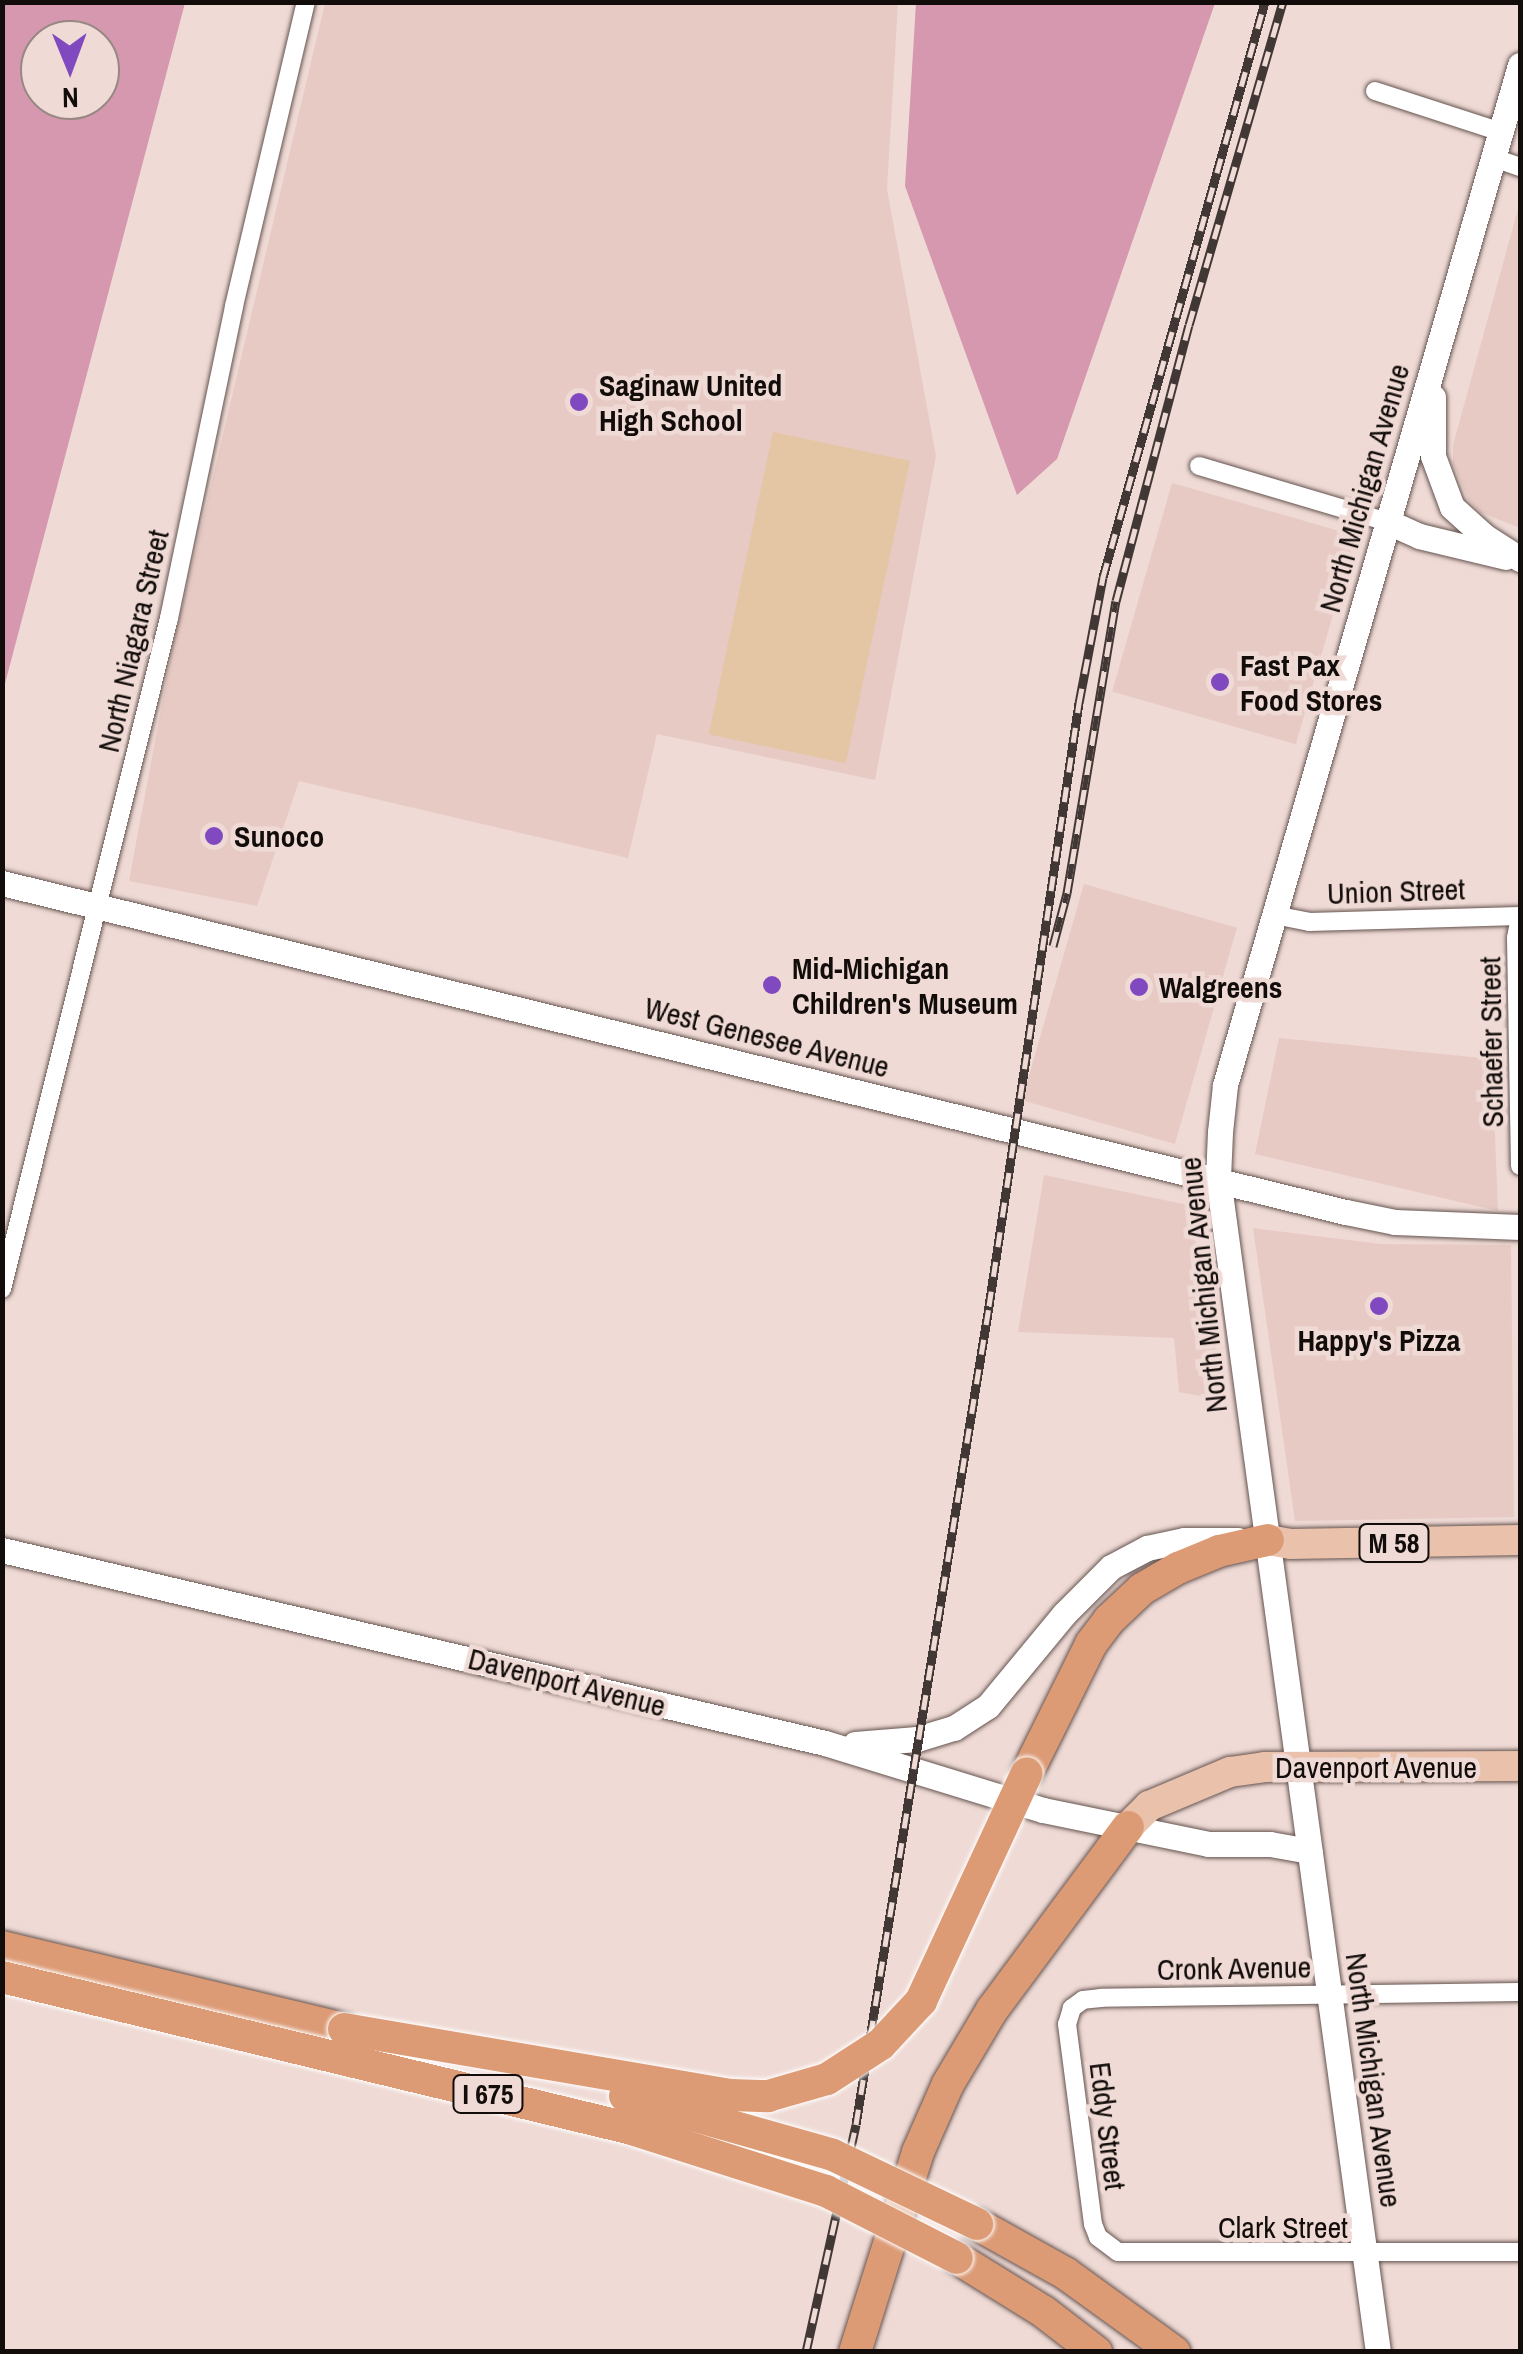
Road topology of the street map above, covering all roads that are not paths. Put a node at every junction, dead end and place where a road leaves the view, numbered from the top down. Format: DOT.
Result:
graph roads {
  1 [pos="306,2"];
  2 [pos="1520,65"];
  3 [pos="1376,91"];
  4 [pos="1501,132"];
  5 [pos="1494,158"];
  6 [pos="1520,167"];
  7 [pos="1433,368"];
  8 [pos="1199,466"];
  9 [pos="1388,522"];
  10 [pos="1520,560"];
  11 [pos="2,883"];
  12 [pos="97,906"];
  13 [pos="1274,916"];
  14 [pos="1520,917"];
  15 [pos="1520,1166"];
  16 [pos="1218,1178"];
  17 [pos="1520,1227"];
  18 [pos="2,1289"];
  19 [pos="1268,1540"];
  20 [pos="1520,1540"];
  21 [pos="2,1550"];
  22 [pos="825,1743"];
  23 [pos="1520,1766"];
  24 [pos="1298,1767"];
  25 [pos="1128,1827"];
  26 [pos="1308,1851"];
  27 [pos="2,1947"];
  28 [pos="2,1977"];
  29 [pos="1520,1992"];
  30 [pos="1328,1994"];
  31 [pos="1072,2008"];
  32 [pos="344,2028"];
  33 [pos="1108,2247"];
  34 [pos="1520,2252"];
  35 [pos="1365,2254"];
  36 [pos="1044,2312"];
  37 [pos="855,2352"];
  38 [pos="1078,2352"];
  39 [pos="1096,2352"];
  40 [pos="1174,2352"];
  41 [pos="1378,2352"];
  1 -- 12 [label="street, North Niagara Street"];
  2 -- 4 [label="main road, North Michigan Avenue"];
  3 -- 4 [label="street"];
  4 -- 5 [label="main road, North Michigan Avenue"];
  5 -- 6 [label="street"];
  5 -- 7 [label="main road, North Michigan Avenue"];
  7 -- 9 [label="main road, North Michigan Avenue"];
  7 -- 10 [label="main road"];
  8 -- 9 [label="street"];
  9 -- 10 [label="main road"];
  9 -- 13 [label="main road, North Michigan Avenue"];
  11 -- 12 [label="main road, West Genesee Avenue"];
  12 -- 16 [label="main road, West Genesee Avenue"];
  12 -- 18 [label="street, North Niagara Street"];
  13 -- 14 [label="street, Union Street"];
  13 -- 16 [label="main road, North Michigan Avenue"];
  14 -- 15 [label="street, Schaefer Street"];
  16 -- 17 [label="main road, West Genesee Avenue"];
  16 -- 19 [label="main road, North Michigan Avenue"];
  19 -- 20 [label="main road, M 58"];
  19 -- 22 [label="main road"];
  19 -- 24 [label="main road, North Michigan Avenue"];
  19 -- 32 [label="highway, bridge"];
  21 -- 22 [label="main road, Davenport Avenue"];
  22 -- 25 [label="main road, Davenport Avenue"];
  23 -- 24 [label="main road, Davenport Avenue"];
  24 -- 25 [label="main road, Davenport Avenue"];
  24 -- 26 [label="main road, North Michigan Avenue"];
  25 -- 26 [label="main road, Davenport Avenue"];
  25 -- 37 [label="highway"];
  26 -- 30 [label="main road, North Michigan Avenue"];
  27 -- 32 [label="highway, I 675"];
  28 -- 36 [label="highway, I 675, bridge"];
  29 -- 30 [label="street, Cronk Avenue"];
  30 -- 31 [label="street, Cronk Avenue"];
  30 -- 35 [label="main road, North Michigan Avenue"];
  31 -- 33 [label="street, Eddy Street"];
  32 -- 40 [label="highway, I 675, bridge"];
  33 -- 35 [label="street, Clark Street"];
  34 -- 35 [label="street, Clark Street"];
  35 -- 41 [label="main road, North Michigan Avenue"];
  36 -- 38 [label="highway"];
  36 -- 39 [label="highway, I 675"];
}
